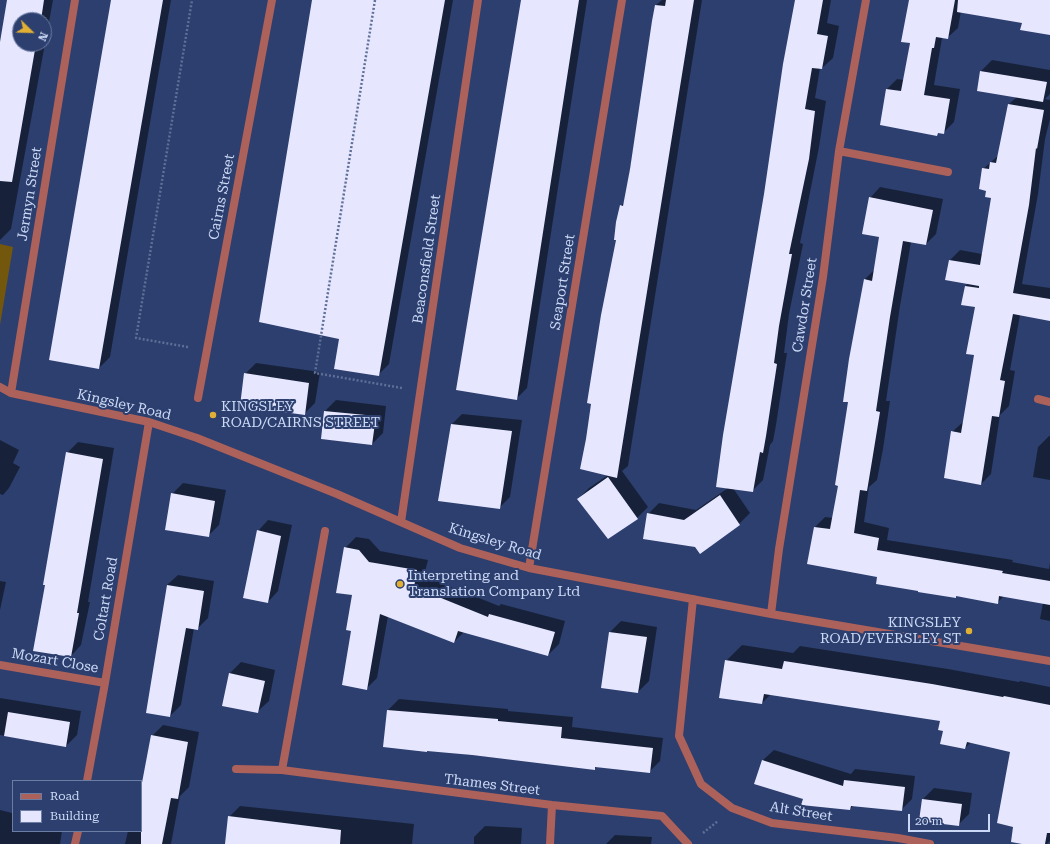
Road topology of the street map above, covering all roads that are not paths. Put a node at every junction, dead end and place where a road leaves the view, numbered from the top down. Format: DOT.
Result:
graph roads {
  1 [pos="75,0"];
  2 [pos="272,0"];
  3 [pos="478,0"];
  4 [pos="622,0"];
  5 [pos="866,0"];
  6 [pos="839,151"];
  7 [pos="948,172"];
  8 [pos="0,387"];
  9 [pos="11,393"];
  10 [pos="198,398"];
  11 [pos="1038,399"];
  12 [pos="1050,402"];
  13 [pos="149,422"];
  14 [pos="401,522"];
  15 [pos="325,531"];
  16 [pos="529,568"];
  17 [pos="693,599"];
  18 [pos="771,614"];
  19 [pos="1050,661"];
  20 [pos="0,665"];
  21 [pos="105,683"];
  22 [pos="236,769"];
  23 [pos="282,770"];
  24 [pos="87,780"];
  25 [pos="552,806"];
  26 [pos="78,832"];
  27 [pos="898,841"];
  28 [pos="75,844"];
  29 [pos="550,844"];
  30 [pos="688,844"];
  31 [pos="930,844"];
  1 -- 9 [label="street, Jermyn Street"];
  2 -- 10 [label="street, Cairns Street"];
  3 -- 14 [label="street, Beaconsfield Street"];
  4 -- 16 [label="street, Seaport Street"];
  5 -- 6 [label="street, Cawdor Street"];
  6 -- 7 [label="street"];
  6 -- 18 [label="street, Cawdor Street"];
  8 -- 9 [label="street, Kingsley Road"];
  9 -- 13 [label="street, Kingsley Road"];
  11 -- 12 [label="street"];
  13 -- 14 [label="street, Kingsley Road"];
  13 -- 21 [label="street, Coltart Road"];
  14 -- 16 [label="street, Kingsley Road"];
  15 -- 23 [label="street"];
  16 -- 17 [label="street, Kingsley Road"];
  17 -- 18 [label="street, Kingsley Road"];
  17 -- 27 [label="street, Alt Street"];
  18 -- 19 [label="street, Kingsley Road"];
  20 -- 21 [label="street, Mozart Close"];
  21 -- 24 [label="street, Coltart Road"];
  22 -- 23 [label="street, Thames Street"];
  23 -- 25 [label="street, Thames Street"];
  25 -- 29 [label="street"];
  25 -- 30 [label="street, Thames Street"];
  26 -- 28 [label="street"];
  27 -- 31 [label="street, Alt Street"];
}
